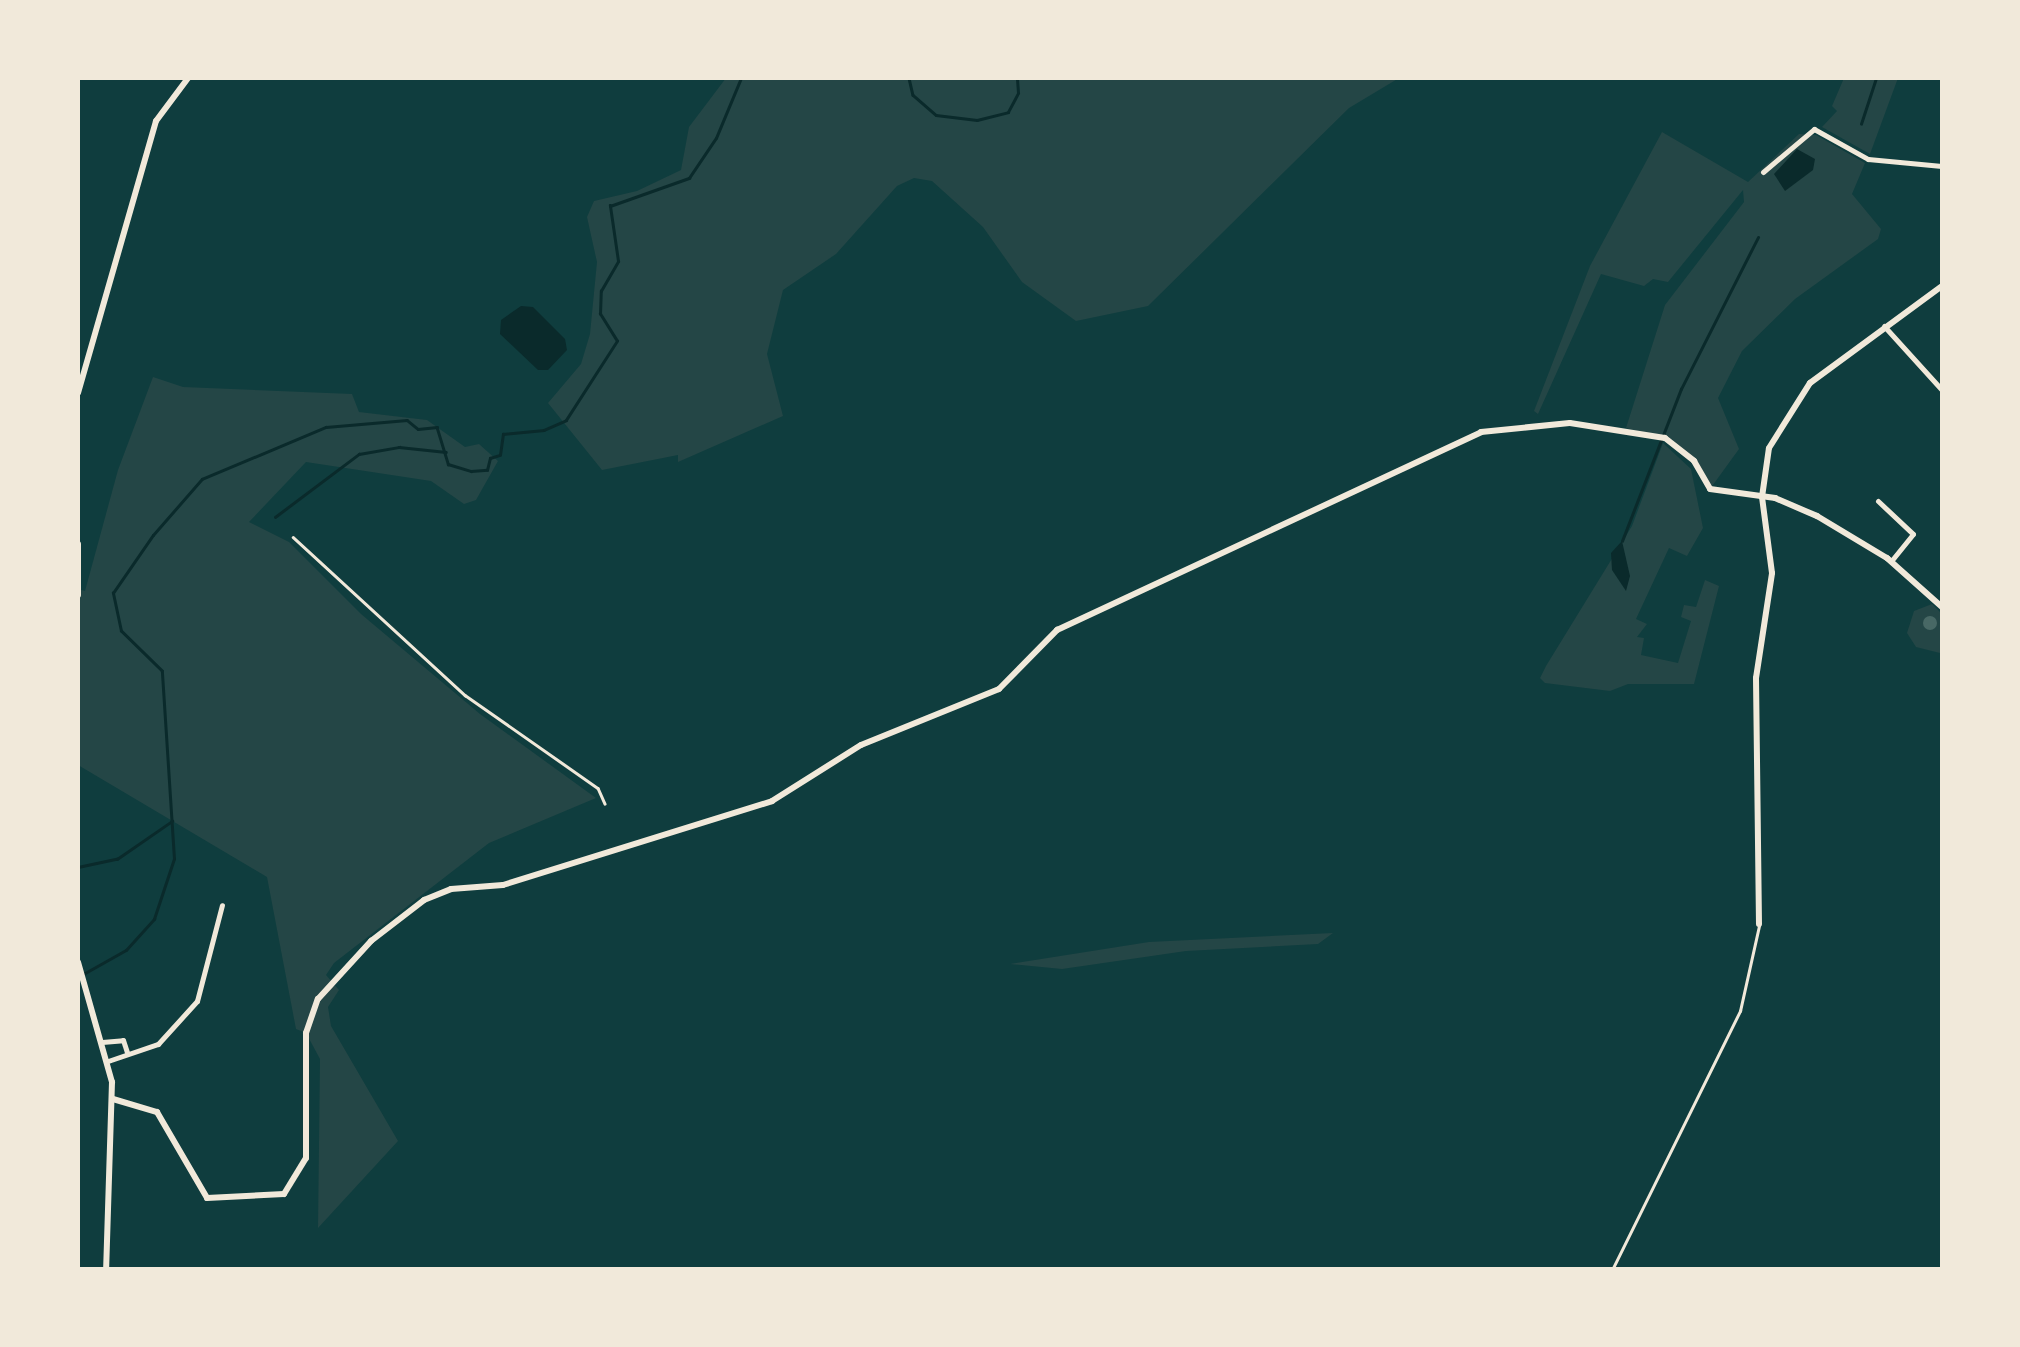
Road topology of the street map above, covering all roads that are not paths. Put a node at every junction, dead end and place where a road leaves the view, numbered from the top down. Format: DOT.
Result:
graph roads {
  1 [pos="186,78"];
  2 [pos="1942,166"];
  3 [pos="1763,172"];
  4 [pos="1942,286"];
  5 [pos="1884,326"];
  6 [pos="1942,377"];
  7 [pos="1936,382"];
  8 [pos="1942,390"];
  9 [pos="78,393"];
  10 [pos="1762,496"];
  11 [pos="1878,501"];
  12 [pos="78,544"];
  13 [pos="1890,561"];
  14 [pos="78,591"];
  15 [pos="1942,606"];
  16 [pos="222,905"];
  17 [pos="1759,924"];
  18 [pos="78,962"];
  19 [pos="81,988"];
  20 [pos="102,1042"];
  21 [pos="127,1052"];
  22 [pos="108,1062"];
  23 [pos="113,1099"];
  24 [pos="106,1270"];
  25 [pos="1612,1270"];
  1 -- 9 [label="street"];
  2 -- 3 [label="street"];
  4 -- 5 [label="street"];
  5 -- 7 [label="street"];
  5 -- 10 [label="street"];
  6 -- 7 [label="street"];
  7 -- 8 [label="street"];
  10 -- 13 [label="street"];
  10 -- 17 [label="street"];
  10 -- 23 [label="street"];
  11 -- 13 [label="street"];
  12 -- 14 [label="street"];
  13 -- 15 [label="street"];
  16 -- 21 [label="street"];
  17 -- 25 [label="lane"];
  18 -- 19 [label="street"];
  19 -- 20 [label="street"];
  20 -- 21 [label="street"];
  20 -- 22 [label="street"];
  21 -- 22 [label="street"];
  22 -- 23 [label="street"];
  23 -- 24 [label="street"];
}
